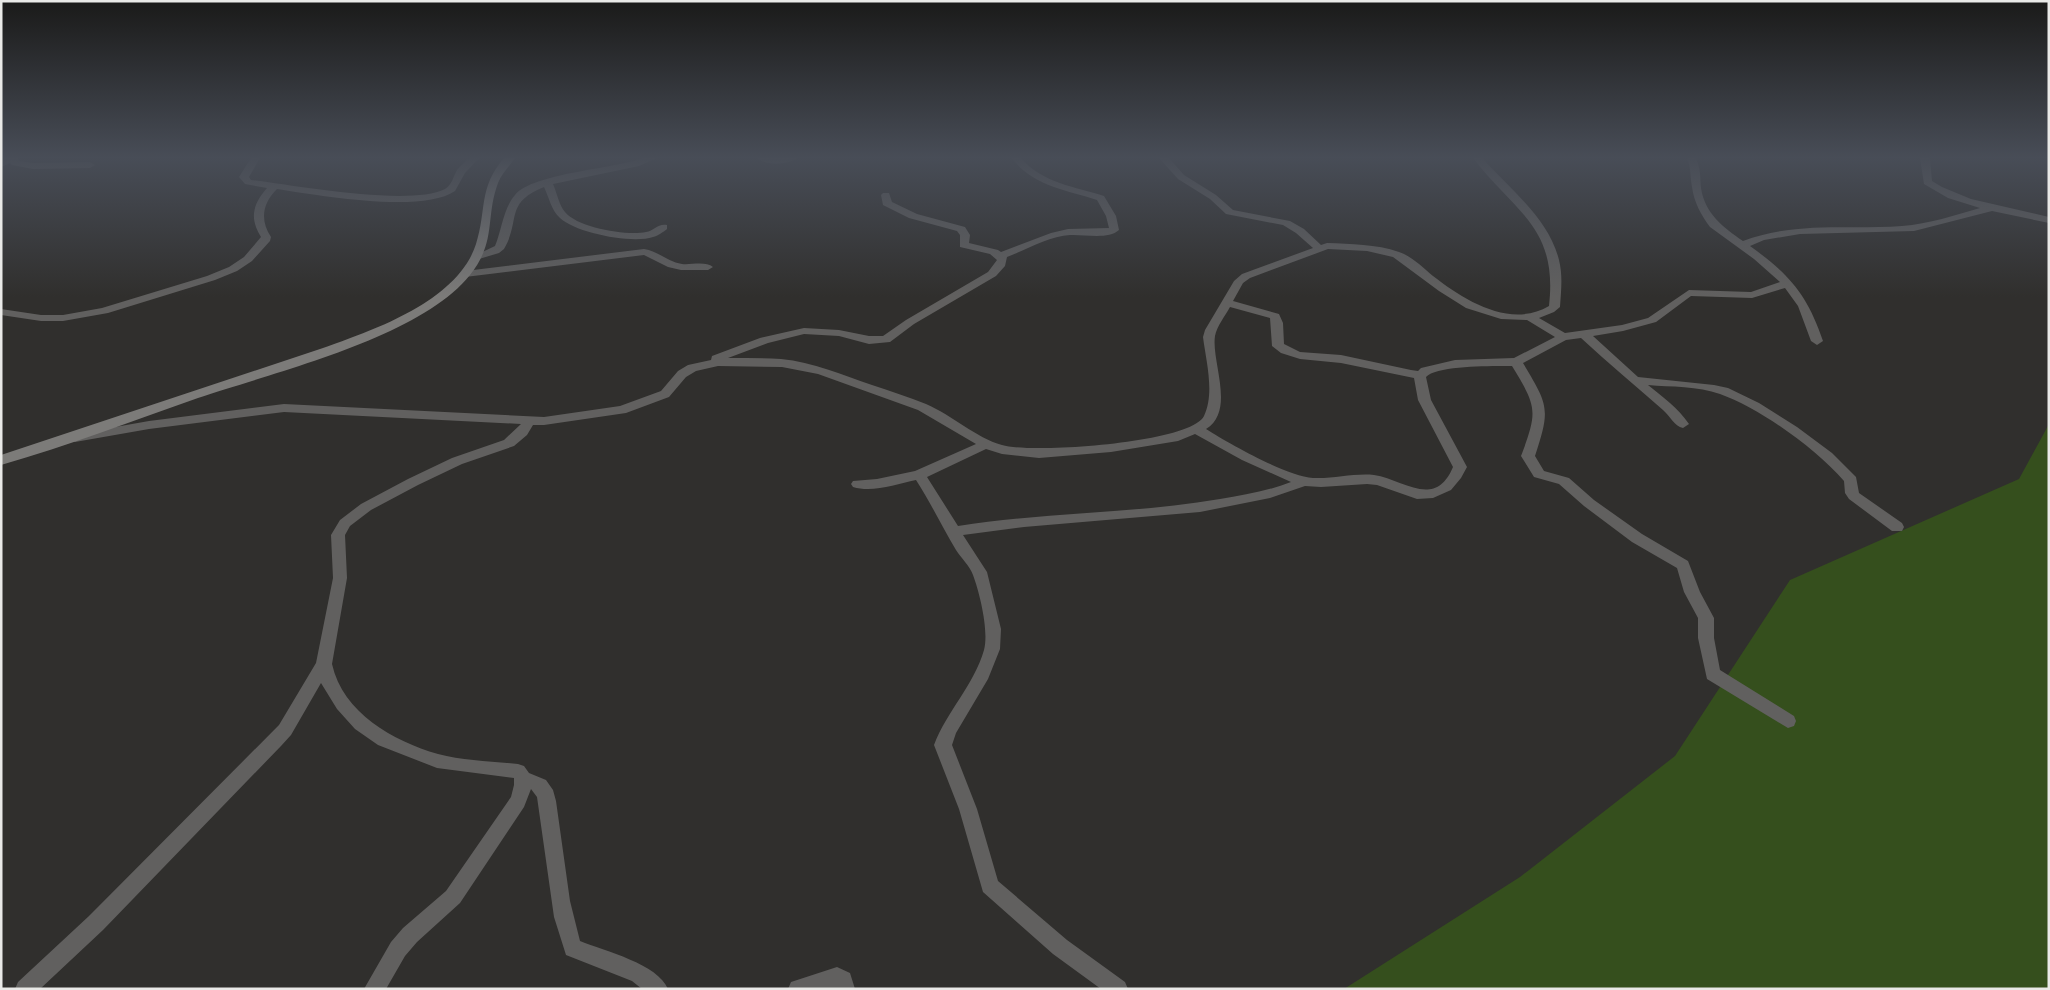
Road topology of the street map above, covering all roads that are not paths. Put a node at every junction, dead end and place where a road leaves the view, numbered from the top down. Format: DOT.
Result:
graph roads {
  1 [pos="261,204"];
  2 [pos="489,204"];
  3 [pos="515,204"];
  4 [pos="555,204"];
  5 [pos="889,204"];
  6 [pos="1104,204"];
  7 [pos="1221,204"];
  8 [pos="1520,204"];
  9 [pos="1701,204"];
  10 [pos="1985,204"];
  11 [pos="1995,207"];
  12 [pos="2049,220"];
  13 [pos="663,227"];
  14 [pos="1743,245"];
  15 [pos="1319,248"];
  16 [pos="478,256"];
  17 [pos="1001,256"];
  18 [pos="708,267"];
  19 [pos="465,274"];
  20 [pos="1788,283"];
  21 [pos="1226,302"];
  22 [pos="1,312"];
  23 [pos="1530,317"];
  24 [pos="1584,334"];
  25 [pos="1563,337"];
  26 [pos="1817,341"];
  27 [pos="1516,362"];
  28 [pos="704,364"];
  29 [pos="1422,375"];
  30 [pos="1634,380"];
  31 [pos="529,421"];
  32 [pos="1683,424"];
  33 [pos="1196,429"];
  34 [pos="75,438"];
  35 [pos="986,444"];
  36 [pos="1,460"];
  37 [pos="919,475"];
  38 [pos="1304,481"];
  39 [pos="858,484"];
  40 [pos="1897,526"];
  41 [pos="954,532"];
  42 [pos="324,664"];
  43 [pos="1788,721"];
  44 [pos="524,779"];
  45 [pos="25,989"];
  46 [pos="374,989"];
  47 [pos="658,989"];
  48 [pos="798,989"];
  49 [pos="845,989"];
  50 [pos="1118,989"];
  1 -- 22 [label="street"];
  2 -- 16 [label="street"];
  3 -- 16 [label="street"];
  4 -- 13 [label="street"];
  5 -- 17 [label="street"];
  6 -- 17 [label="street"];
  7 -- 15 [label="street"];
  8 -- 23 [label="street"];
  9 -- 14 [label="street"];
  10 -- 11 [label="street"];
  11 -- 12 [label="street"];
  11 -- 14 [label="street"];
  14 -- 20 [label="street"];
  15 -- 21 [label="street"];
  15 -- 23 [label="street"];
  16 -- 19 [label="street"];
  17 -- 28 [label="street"];
  18 -- 19 [label="street"];
  19 -- 34 [label="street"];
  20 -- 24 [label="street"];
  20 -- 26 [label="street"];
  21 -- 29 [label="street"];
  21 -- 33 [label="street"];
  23 -- 25 [label="street"];
  24 -- 25 [label="street"];
  24 -- 30 [label="street"];
  25 -- 27 [label="street"];
  27 -- 29 [label="street"];
  27 -- 43 [label="street"];
  28 -- 31 [label="street"];
  28 -- 35 [label="street"];
  29 -- 38 [label="street"];
  30 -- 32 [label="street"];
  30 -- 40 [label="street"];
  31 -- 34 [label="street"];
  31 -- 42 [label="street"];
  33 -- 35 [label="street"];
  33 -- 38 [label="street"];
  34 -- 36 [label="street"];
  35 -- 37 [label="street"];
  37 -- 39 [label="street"];
  37 -- 41 [label="street"];
  38 -- 41 [label="street"];
  41 -- 50 [label="street"];
  42 -- 44 [label="street"];
  42 -- 45 [label="street"];
  44 -- 46 [label="street"];
  44 -- 47 [label="street"];
  48 -- 49 [label="street"];
}
